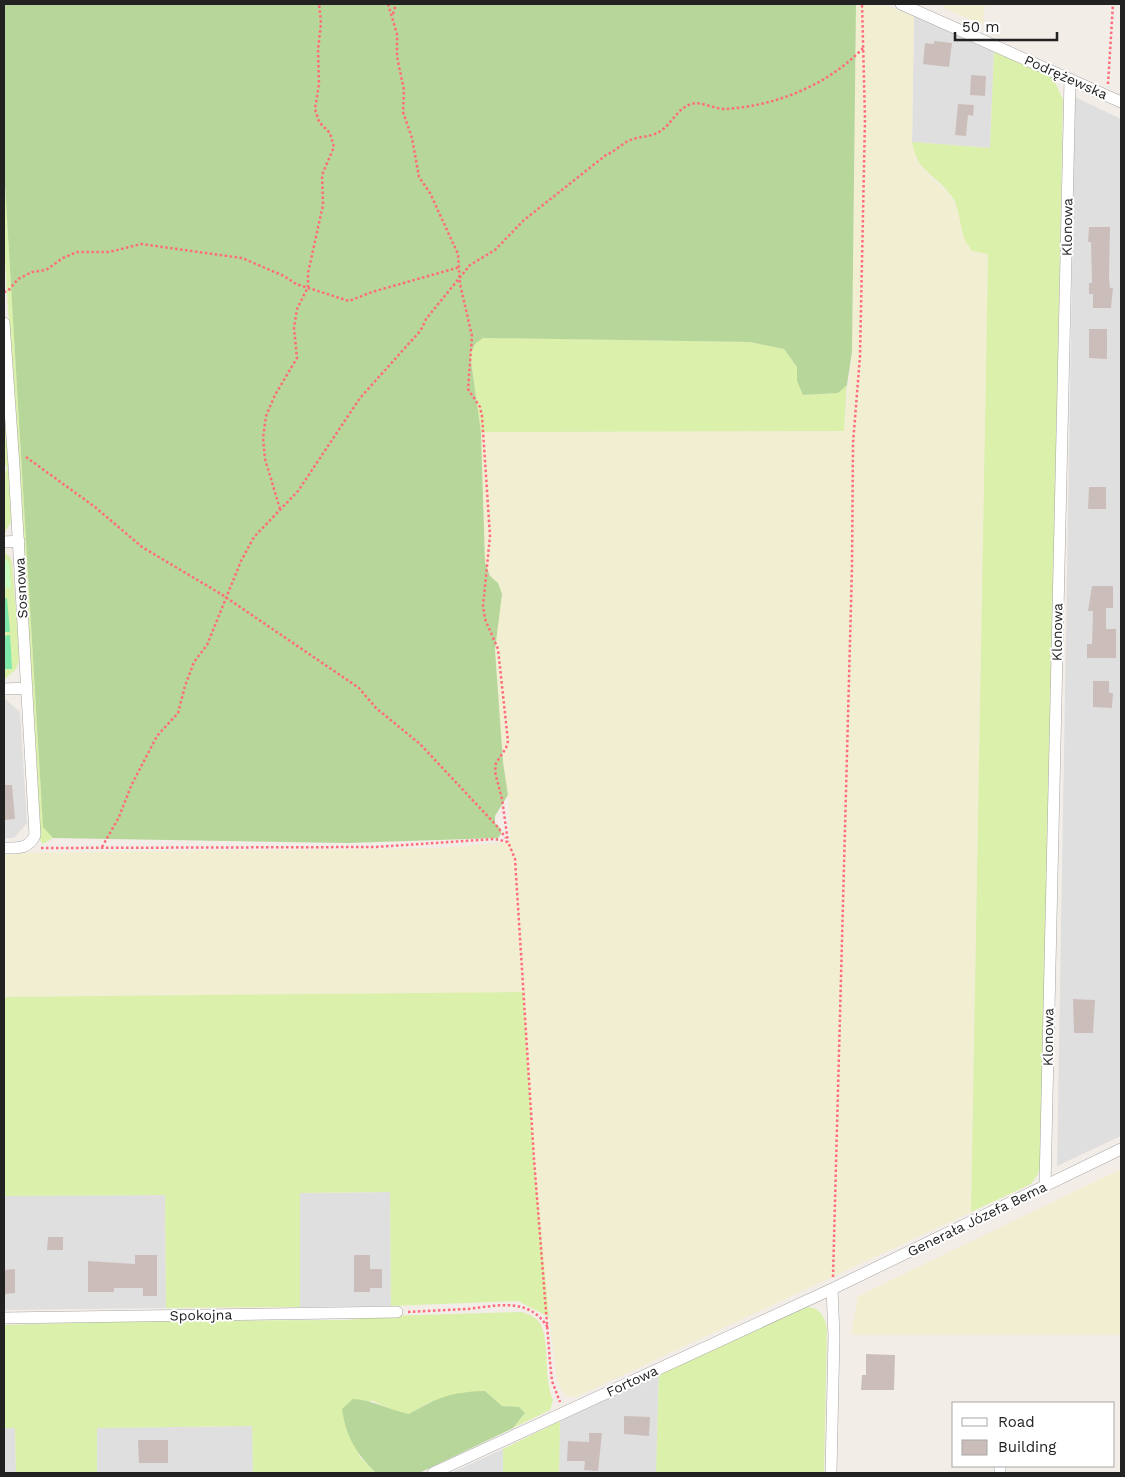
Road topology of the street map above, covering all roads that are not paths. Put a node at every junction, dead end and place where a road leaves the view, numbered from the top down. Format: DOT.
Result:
graph roads {
  1 [pos="901,4"];
  2 [pos="1070,79"];
  3 [pos="1121,102"];
  4 [pos="4,323"];
  5 [pos="6,387"];
  6 [pos="19,541"];
  7 [pos="4,542"];
  8 [pos="27,688"];
  9 [pos="4,689"];
  10 [pos="4,848"];
  11 [pos="1121,1149"];
  12 [pos="1045,1186"];
  13 [pos="832,1289"];
  14 [pos="397,1312"];
  15 [pos="4,1318"];
  16 [pos="433,1473"];
  17 [pos="831,1473"];
  1 -- 2 [label="street, Podrężewska"];
  2 -- 3 [label="street, Podrężewska"];
  2 -- 12 [label="street, Klonowa"];
  4 -- 5 [label="street, Sosnowa"];
  5 -- 6 [label="street, Sosnowa"];
  6 -- 7 [label="street"];
  6 -- 8 [label="street, Sosnowa"];
  8 -- 9 [label="street"];
  8 -- 10 [label="street, Sosnowa"];
  11 -- 12 [label="street, Generała Józefa Bema"];
  12 -- 13 [label="street, Generała Józefa Bema"];
  13 -- 16 [label="street, Fortowa"];
  13 -- 17 [label="street"];
  14 -- 15 [label="street, Spokojna"];
}
